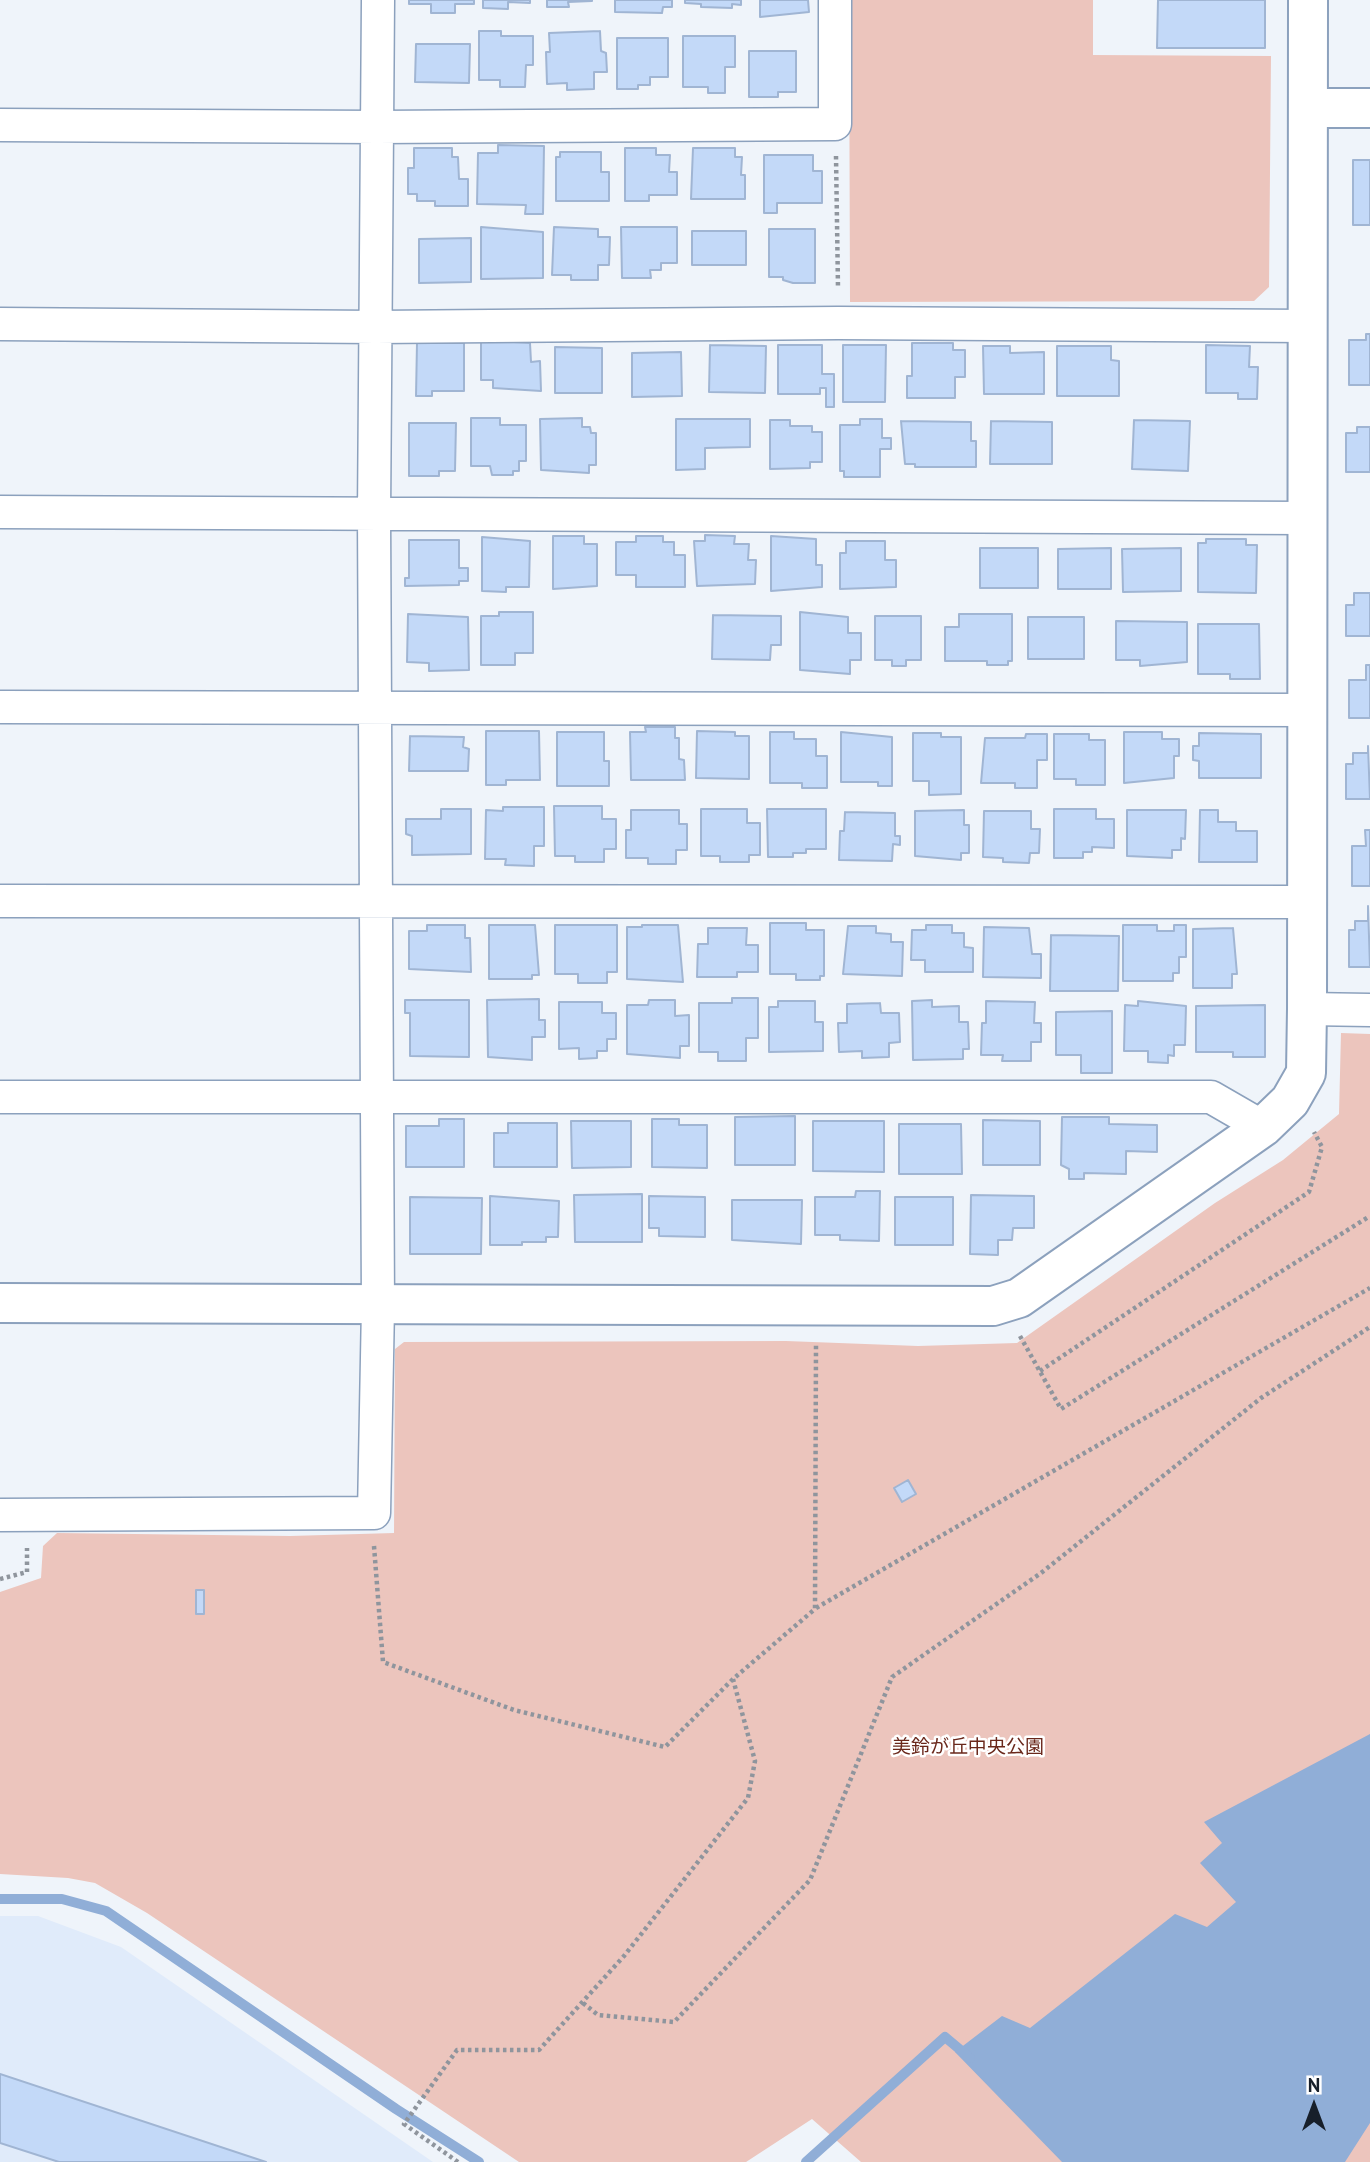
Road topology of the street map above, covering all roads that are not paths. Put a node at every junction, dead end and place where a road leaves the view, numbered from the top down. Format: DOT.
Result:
graph roads {
  1 [pos="378,0"];
  2 [pos="835,0"];
  3 [pos="1308,0"];
  4 [pos="1309,107"];
  5 [pos="1370,108"];
  6 [pos="0,125"];
  7 [pos="378,127"];
  8 [pos="0,324"];
  9 [pos="1308,326"];
  10 [pos="376,327"];
  11 [pos="0,512"];
  12 [pos="374,515"];
  13 [pos="1305,518"];
  14 [pos="0,707"];
  15 [pos="376,707"];
  16 [pos="1306,710"];
  17 [pos="376,900"];
  18 [pos="0,901"];
  19 [pos="1306,902"];
  20 [pos="1307,1009"];
  21 [pos="1370,1010"];
  22 [pos="375,1095"];
  23 [pos="0,1097"];
  24 [pos="1263,1127"];
  25 [pos="0,1303"];
  26 [pos="378,1306"];
  27 [pos="13,1515"];
  1 -- 7 [label="street"];
  2 -- 7 [label="street"];
  3 -- 4 [label="street"];
  4 -- 5 [label="street"];
  4 -- 9 [label="street"];
  6 -- 7 [label="street"];
  7 -- 10 [label="street"];
  8 -- 10 [label="street"];
  9 -- 10 [label="street"];
  9 -- 13 [label="street"];
  10 -- 12 [label="street"];
  11 -- 12 [label="street"];
  12 -- 13 [label="street"];
  12 -- 15 [label="street"];
  13 -- 16 [label="street"];
  14 -- 15 [label="street"];
  15 -- 16 [label="street"];
  15 -- 17 [label="street"];
  16 -- 19 [label="street"];
  17 -- 18 [label="street"];
  17 -- 19 [label="street"];
  17 -- 22 [label="street"];
  19 -- 20 [label="street"];
  20 -- 21 [label="street"];
  20 -- 24 [label="street"];
  22 -- 23 [label="street"];
  22 -- 24 [label="street"];
  22 -- 26 [label="street"];
  24 -- 26 [label="street"];
  25 -- 26 [label="street"];
  26 -- 27 [label="street"];
}
